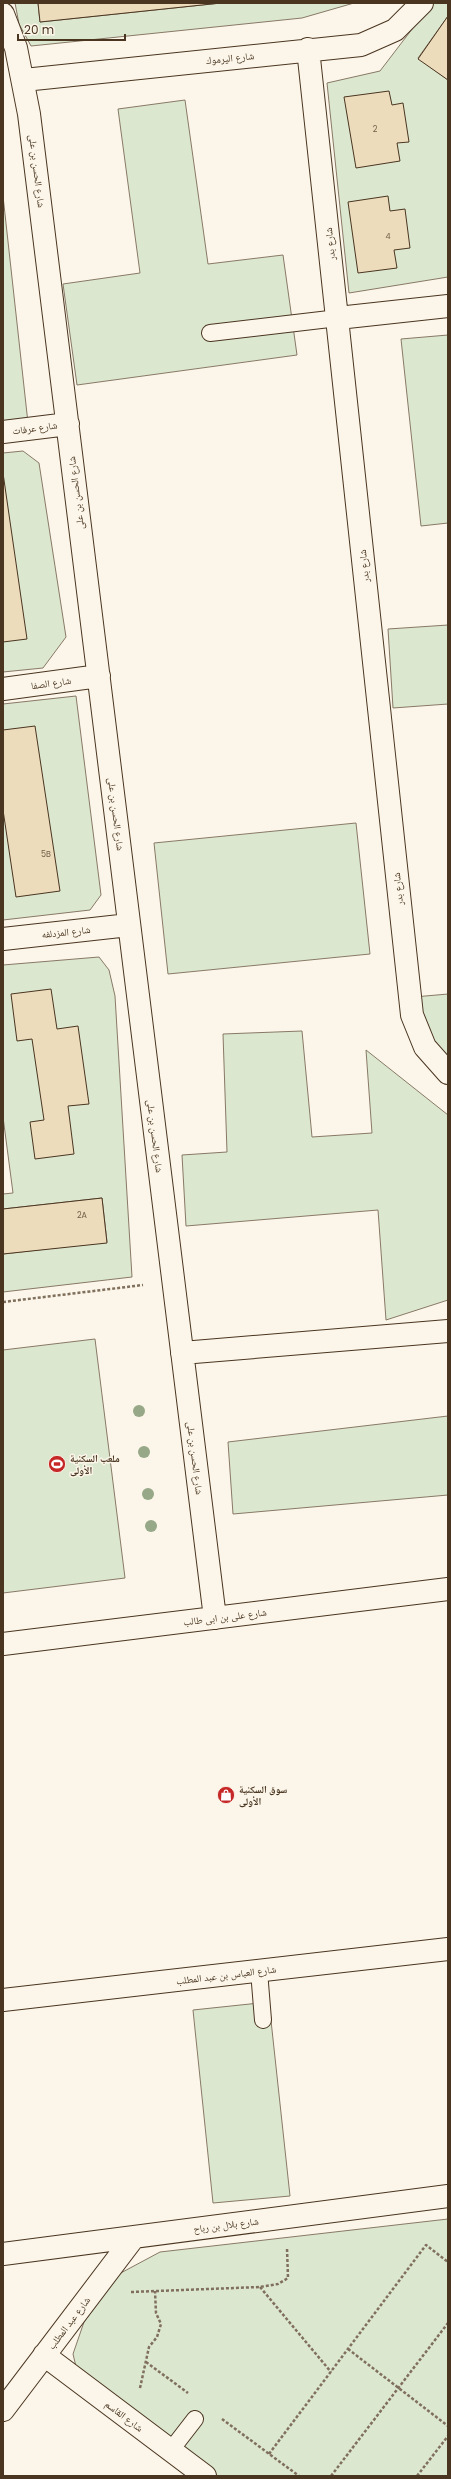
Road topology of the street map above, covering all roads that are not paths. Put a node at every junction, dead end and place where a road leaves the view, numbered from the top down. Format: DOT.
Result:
graph roads {
  1 [pos="422,3"];
  2 [pos="3,14"];
  3 [pos="308,49"];
  4 [pos="24,80"];
  5 [pos="448,306"];
  6 [pos="338,318"];
  7 [pos="210,333"];
  8 [pos="68,424"];
  9 [pos="3,432"];
  10 [pos="99,676"];
  11 [pos="3,689"];
  12 [pos="129,925"];
  13 [pos="3,939"];
  14 [pos="448,1073"];
  15 [pos="448,1331"];
  16 [pos="182,1353"];
  17 [pos="448,1589"];
  18 [pos="215,1618"];
  19 [pos="3,1644"];
  20 [pos="448,1949"];
  21 [pos="259,1971"];
  22 [pos="3,2000"];
  23 [pos="263,2020"];
  24 [pos="448,2196"];
  25 [pos="134,2237"];
  26 [pos="3,2254"];
  27 [pos="44,2355"];
  28 [pos="3,2410"];
  29 [pos="195,2419"];
  30 [pos="171,2450"];
  31 [pos="205,2476"];
  1 -- 3 [label="street, شارع اليرموك"];
  2 -- 4 [label="street, شارع الحسن بن على"];
  3 -- 4 [label="street, شارع اليرموك"];
  3 -- 6 [label="street, شارع بدر"];
  4 -- 8 [label="street, شارع الحسن بن على"];
  5 -- 6 [label="street"];
  6 -- 7 [label="lane"];
  6 -- 14 [label="street, شارع بدر"];
  8 -- 9 [label="street, شارع عرفات"];
  8 -- 10 [label="street, شارع الحسن بن على"];
  10 -- 11 [label="street, شارع الصفا"];
  10 -- 12 [label="street, شارع الحسن بن على"];
  12 -- 13 [label="street, شارع المزدلفه"];
  12 -- 16 [label="street, شارع الحسن بن على"];
  15 -- 16 [label="street"];
  16 -- 18 [label="street, شارع الحسن بن على"];
  17 -- 18 [label="street, شارع على بن ابى طالب"];
  18 -- 19 [label="street, شارع على بن ابى طالب"];
  20 -- 21 [label="street, شارع العباس بن عبد المطلب"];
  21 -- 22 [label="street, شارع العباس بن عبد المطلب"];
  21 -- 23 [label="lane"];
  24 -- 25 [label="street, شارع بلال بن رباح"];
  25 -- 26 [label="street, شارع بلال بن رباح"];
  25 -- 27 [label="street, شارع عبد المطلب"];
  27 -- 28 [label="street, شارع عبد المطلب"];
  27 -- 30 [label="street, شارع القاسم"];
  29 -- 30 [label="lane"];
  30 -- 31 [label="street, شارع القاسم"];
}
